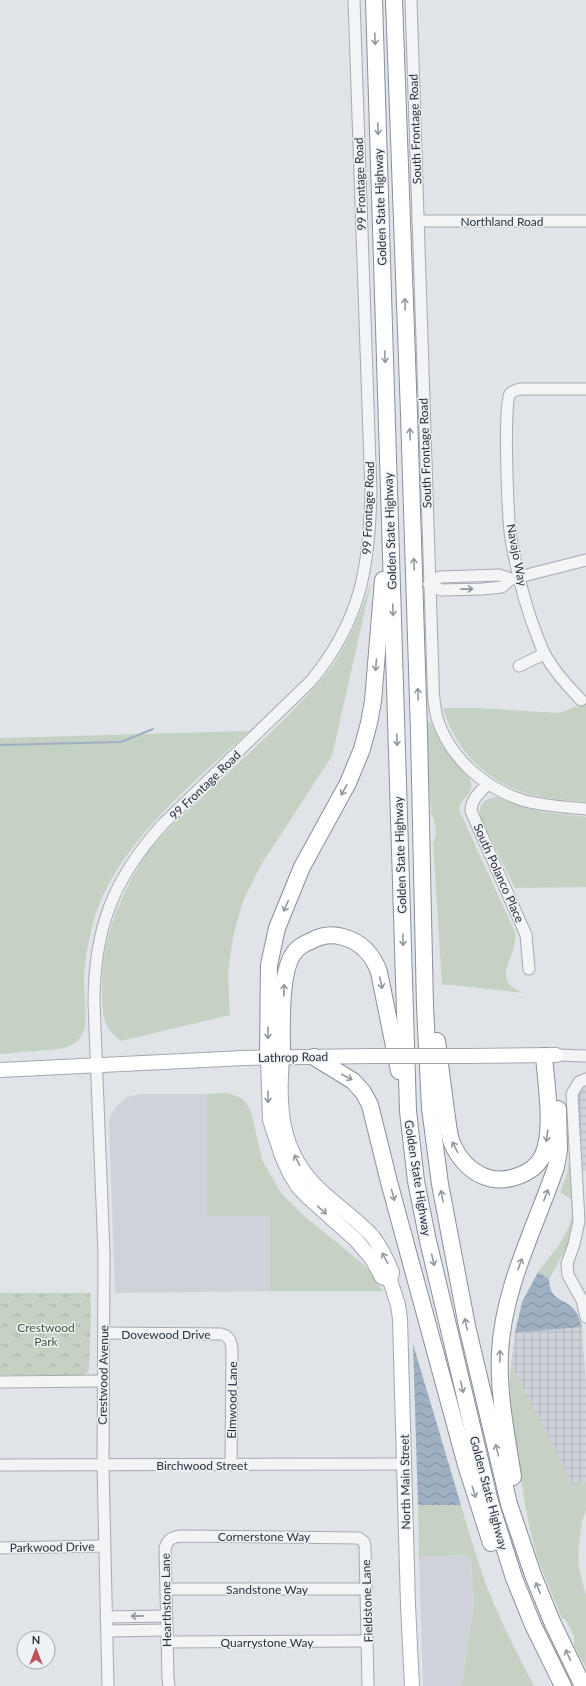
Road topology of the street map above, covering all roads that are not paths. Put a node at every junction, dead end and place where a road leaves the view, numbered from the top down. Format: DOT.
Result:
graph roads {
  1 [pos="354,0"];
  2 [pos="374,0"];
  3 [pos="394,0"];
  4 [pos="411,0"];
  5 [pos="418,221"];
  6 [pos="586,221"];
  7 [pos="586,389"];
  8 [pos="390,529"];
  9 [pos="586,560"];
  10 [pos="515,578"];
  11 [pos="429,584"];
  12 [pos="544,654"];
  13 [pos="519,666"];
  14 [pos="581,700"];
  15 [pos="419,733"];
  16 [pos="488,784"];
  17 [pos="586,809"];
  18 [pos="529,969"];
  19 [pos="550,1055"];
  20 [pos="586,1056"];
  21 [pos="314,1057"];
  22 [pos="275,1058"];
  23 [pos="97,1064"];
  24 [pos="0,1070"];
  25 [pos="586,1079"];
  26 [pos="408,1111"];
  27 [pos="586,1318"];
  28 [pos="104,1333"];
  29 [pos="227,1336"];
  30 [pos="102,1381"];
  31 [pos="0,1382"];
  32 [pos="404,1464"];
  33 [pos="0,1465"];
  34 [pos="103,1465"];
  35 [pos="231,1465"];
  36 [pos="189,1536"];
  37 [pos="340,1537"];
  38 [pos="104,1546"];
  39 [pos="524,1547"];
  40 [pos="0,1548"];
  41 [pos="167,1589"];
  42 [pos="366,1589"];
  43 [pos="167,1616"];
  44 [pos="106,1617"];
  45 [pos="106,1630"];
  46 [pos="167,1630"];
  47 [pos="368,1641"];
  48 [pos="167,1642"];
  49 [pos="169,1684"];
  50 [pos="108,1686"];
  51 [pos="368,1686"];
  52 [pos="412,1686"];
  53 [pos="562,1686"];
  54 [pos="583,1686"];
  1 -- 23 [label="street, 99 Frontage Road"];
  2 -- 8 [label="highway, Golden State Highway, one-way"];
  15 -- 3 [label="highway, Golden State Highway, one-way"];
  4 -- 5 [label="street, South Frontage Road"];
  5 -- 6 [label="street, Northland Road"];
  5 -- 11 [label="street, South Frontage Road"];
  7 -- 10 [label="street, Navajo Way"];
  8 -- 22 [label="highway, one-way"];
  8 -- 26 [label="highway, Golden State Highway, one-way"];
  9 -- 10 [label="street"];
  10 -- 11 [label="street"];
  10 -- 12 [label="street, Navajo Way"];
  11 -- 16 [label="street, South Frontage Road"];
  12 -- 13 [label="street"];
  12 -- 14 [label="street, Navajo Way"];
  19 -- 15 [label="highway, one-way"];
  39 -- 15 [label="highway, Golden State Highway, one-way"];
  16 -- 17 [label="street, South Frontage Road"];
  16 -- 18 [label="street, South Polanco Place"];
  19 -- 20 [label="street, Lathrop Road"];
  19 -- 21 [label="main road, Lathrop Road, bridge"];
  39 -- 19 [label="highway, one-way"];
  21 -- 22 [label="main road, Lathrop Road"];
  21 -- 53 [label="highway, one-way"];
  22 -- 23 [label="main road, Lathrop Road"];
  22 -- 26 [label="highway, one-way"];
  22 -- 32 [label="main road, North Main Street"];
  23 -- 24 [label="main road, Lathrop Road"];
  23 -- 28 [label="street, Crestwood Avenue"];
  25 -- 27 [label="street"];
  26 -- 53 [label="highway, Golden State Highway, one-way"];
  28 -- 29 [label="street, Dovewood Drive"];
  28 -- 30 [label="street, Crestwood Avenue"];
  29 -- 35 [label="street, Elmwood Lane"];
  30 -- 31 [label="street"];
  30 -- 34 [label="street, Crestwood Avenue"];
  32 -- 35 [label="street, Birchwood Street"];
  32 -- 52 [label="main road, North Main Street"];
  33 -- 34 [label="street, Birchwood Street"];
  34 -- 35 [label="street, Birchwood Street"];
  34 -- 38 [label="street, Crestwood Avenue"];
  36 -- 37 [label="street, Cornerstone Way"];
  36 -- 41 [label="street, Hearthstone Lane"];
  37 -- 42 [label="street, Fieldstone Lane"];
  38 -- 40 [label="street, Parkwood Drive"];
  38 -- 44 [label="street, Crestwood Avenue"];
  54 -- 39 [label="highway, Golden State Highway, one-way"];
  41 -- 42 [label="street, Sandstone Way"];
  41 -- 43 [label="street, Hearthstone Lane"];
  42 -- 47 [label="street, Fieldstone Lane"];
  43 -- 44 [label="street, one-way"];
  43 -- 46 [label="street, Hearthstone Lane"];
  44 -- 45 [label="street, Crestwood Avenue"];
  45 -- 46 [label="street"];
  45 -- 50 [label="street, Crestwood Avenue"];
  46 -- 48 [label="street, Hearthstone Lane"];
  47 -- 48 [label="street, Quarrystone Way"];
  47 -- 51 [label="street, Fieldstone Lane"];
  48 -- 49 [label="street, Hearthstone Lane"];
}
